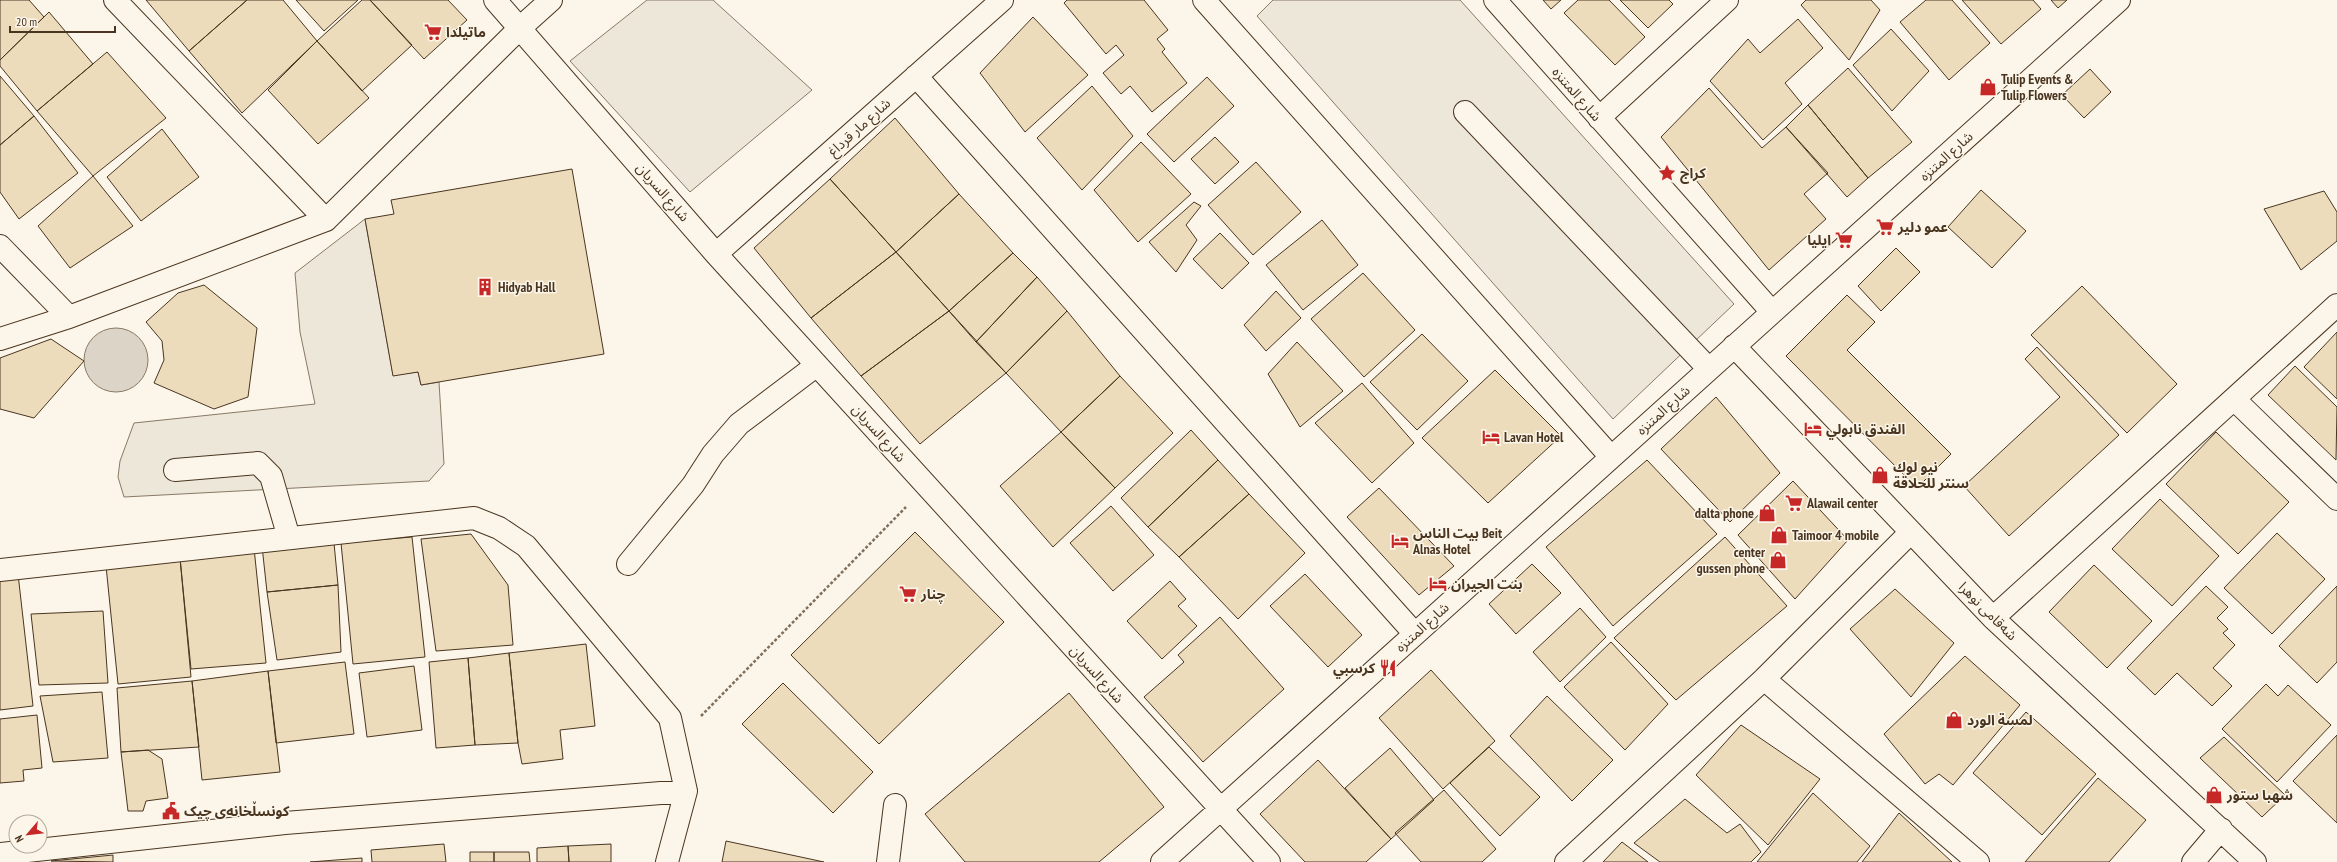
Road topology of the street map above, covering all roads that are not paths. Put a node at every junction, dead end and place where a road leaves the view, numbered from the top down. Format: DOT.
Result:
graph roads {
  1 [pos="116,0"];
  2 [pos="495,0"];
  3 [pos="551,0"];
  4 [pos="1002,0"];
  5 [pos="1204,0"];
  6 [pos="1495,0"];
  7 [pos="1726,0"];
  8 [pos="2119,0"];
  9 [pos="521,27"];
  10 [pos="916,76"];
  11 [pos="1465,112"];
  12 [pos="1599,118"];
  13 [pos="326,220"];
  14 [pos="0,246"];
  15 [pos="716,254"];
  16 [pos="2337,305"];
  17 [pos="1772,312"];
  18 [pos="69,317"];
  19 [pos="0,340"];
  20 [pos="1734,346"];
  21 [pos="817,365"];
  22 [pos="1709,369"];
  23 [pos="2234,399"];
  24 [pos="1611,457"];
  25 [pos="175,470"];
  26 [pos="2337,499"];
  27 [pos="1911,532"];
  28 [pos="289,538"];
  29 [pos="628,564"];
  30 [pos="0,570"];
  31 [pos="1993,618"];
  32 [pos="1414,634"];
  33 [pos="1764,679"];
  34 [pos="686,791"];
  35 [pos="895,805"];
  36 [pos="1219,809"];
  37 [pos="2221,829"];
  38 [pos="0,854"];
  39 [pos="667,862"];
  40 [pos="888,862"];
  41 [pos="1162,862"];
  42 [pos="1269,862"];
  43 [pos="1566,862"];
  44 [pos="1978,862"];
  45 [pos="2193,862"];
  46 [pos="2255,862"];
  1 -- 13 [label="street"];
  2 -- 9 [label="street, شارع السريان"];
  3 -- 9 [label="street"];
  4 -- 10 [label="street, شارع مار قرداغ"];
  5 -- 24 [label="street"];
  6 -- 12 [label="street, شارع المتنزه"];
  7 -- 12 [label="street"];
  8 -- 17 [label="street, شارع المتنزه"];
  9 -- 13 [label="street"];
  9 -- 15 [label="street, شارع السريان"];
  10 -- 15 [label="street, شارع مار قرداغ"];
  10 -- 32 [label="street"];
  11 -- 22 [label="street"];
  12 -- 17 [label="street, شارع المتنزه"];
  13 -- 18 [label="street"];
  14 -- 18 [label="street"];
  15 -- 21 [label="street, شارع السريان"];
  16 -- 23 [label="street"];
  17 -- 20 [label="street, شارع المتنزه"];
  18 -- 19 [label="street"];
  20 -- 22 [label="street, شارع المتنزه"];
  20 -- 27 [label="street, شەقامی نوهرا"];
  21 -- 29 [label="street"];
  21 -- 36 [label="street, شارع السريان"];
  22 -- 24 [label="street, شارع المتنزه"];
  23 -- 26 [label="street"];
  23 -- 31 [label="street"];
  24 -- 32 [label="street, شارع المتنزه"];
  25 -- 28 [label="street"];
  27 -- 31 [label="street, شەقامی نوهرا"];
  27 -- 33 [label="street"];
  28 -- 30 [label="street"];
  28 -- 34 [label="street"];
  31 -- 37 [label="street, شەقامی نوهرا"];
  32 -- 36 [label="street, شارع المتنزه"];
  33 -- 43 [label="street"];
  33 -- 44 [label="street"];
  34 -- 38 [label="street"];
  34 -- 39 [label="street"];
  35 -- 40 [label="street"];
  36 -- 41 [label="street, شارع المتنزه"];
  36 -- 42 [label="street, شارع السريان"];
  37 -- 45 [label="street"];
  37 -- 46 [label="street, شەقامی نوهرا"];
}
